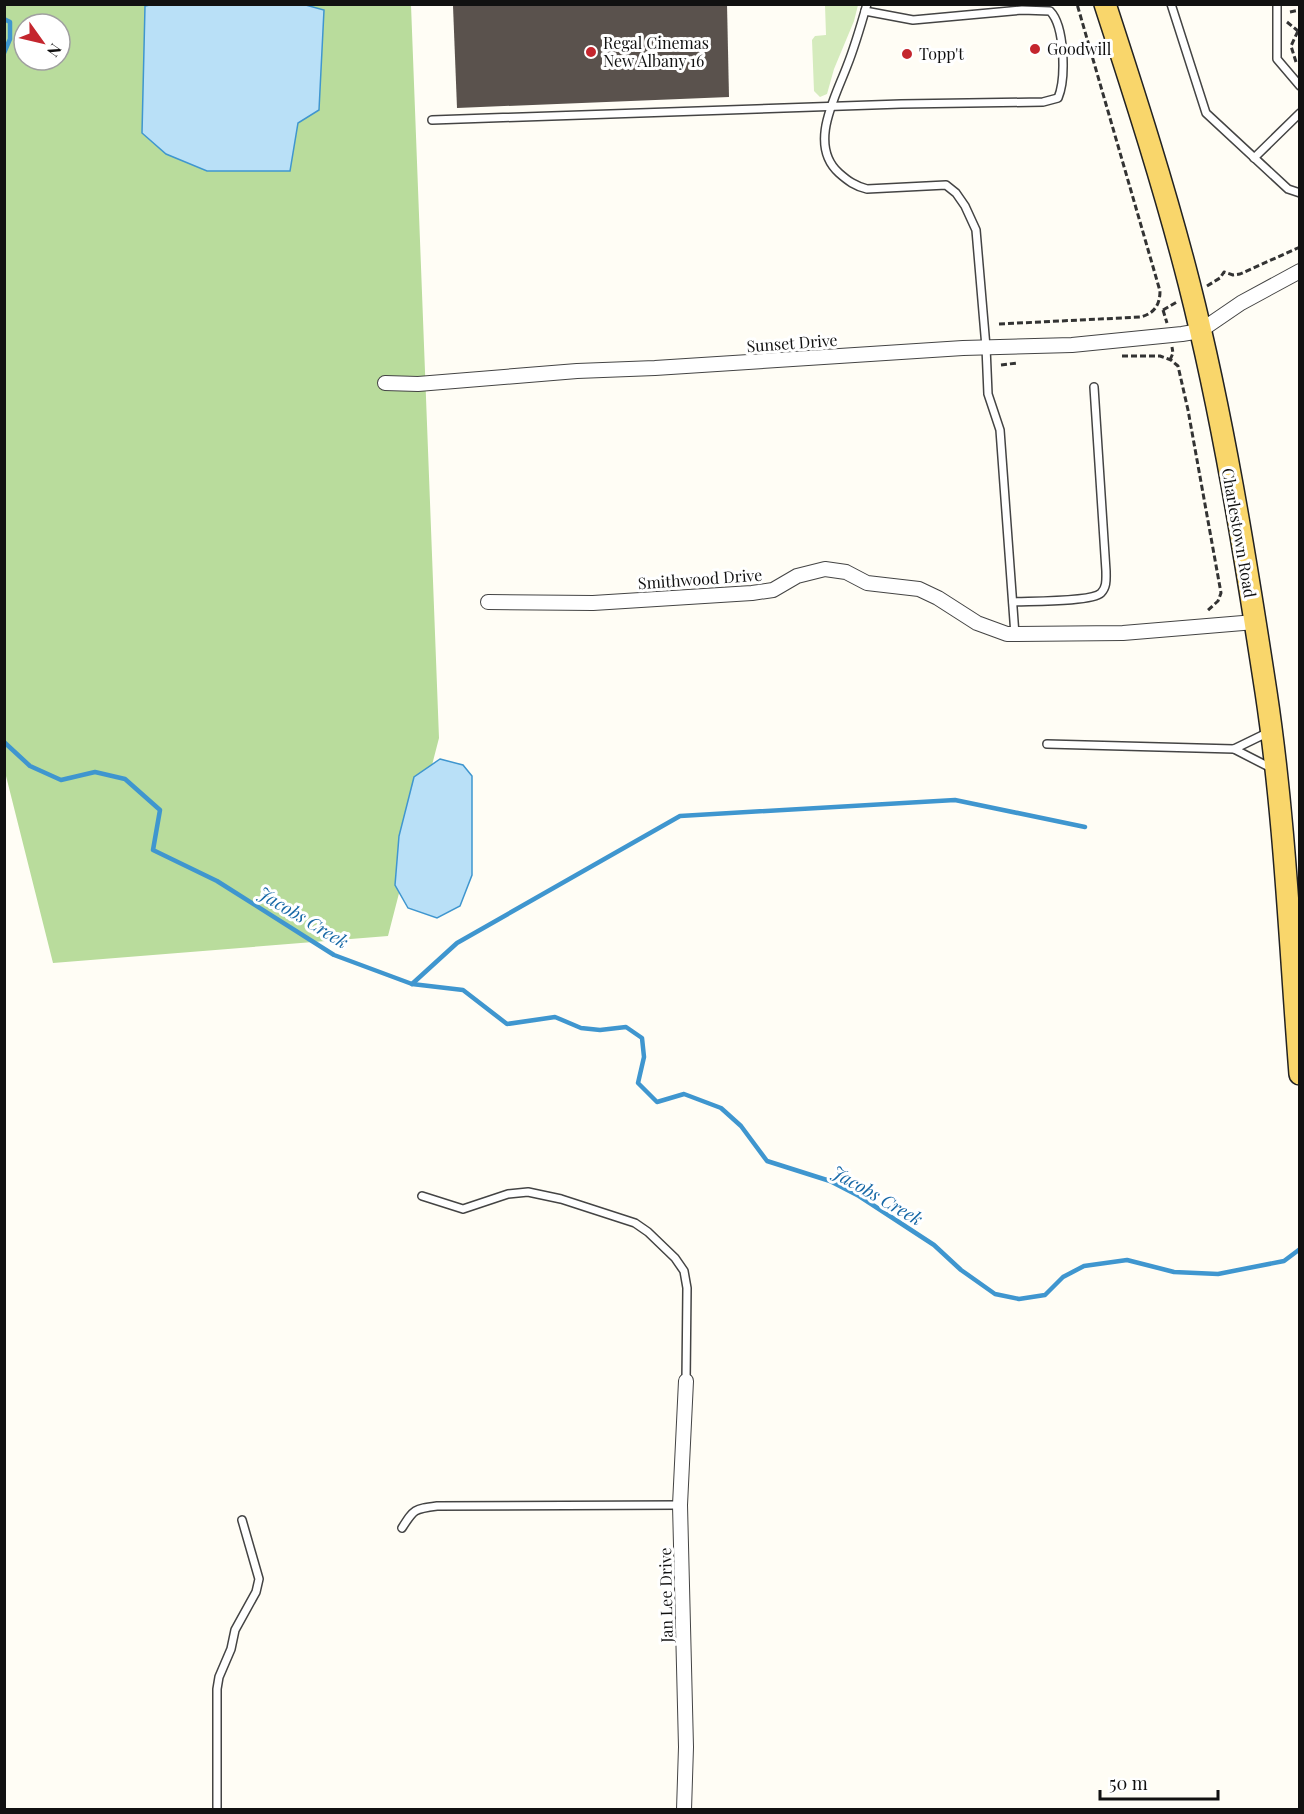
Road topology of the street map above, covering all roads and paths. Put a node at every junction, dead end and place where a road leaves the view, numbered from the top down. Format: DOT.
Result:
graph roads {
  1 [pos="1077,4"];
  2 [pos="1106,4"];
  3 [pos="1171,4"];
  4 [pos="1277,4"];
  5 [pos="1296,4"];
  6 [pos="866,8"];
  7 [pos="1299,9"];
  8 [pos="1290,12"];
  9 [pos="1298,31"];
  10 [pos="1297,65"];
  11 [pos="1299,86"];
  12 [pos="832,106"];
  13 [pos="1299,113"];
  14 [pos="432,120"];
  15 [pos="1254,158"];
  16 [pos="1299,193"];
  17 [pos="1299,247"];
  18 [pos="1299,271"];
  19 [pos="1224,272"];
  20 [pos="999,324"];
  21 [pos="1200,331"];
  22 [pos="986,347"];
  23 [pos="1112,357"];
  24 [pos="1023,362"];
  25 [pos="1001,365"];
  26 [pos="385,383"];
  27 [pos="1094,387"];
  28 [pos="488,602"];
  29 [pos="1012,602"];
  30 [pos="1207,611"];
  31 [pos="1255,622"];
  32 [pos="1015,634"];
  33 [pos="1271,731"];
  34 [pos="1047,744"];
  35 [pos="1234,749"];
  36 [pos="1275,770"];
  37 [pos="1299,1074"];
  38 [pos="422,1196"];
  39 [pos="686,1381"];
  40 [pos="680,1504"];
  41 [pos="242,1520"];
  42 [pos="402,1528"];
  43 [pos="217,1809"];
  44 [pos="684,1809"];
  1 -- 20 [label="path"];
  2 -- 21 [label="main road, Charlestown Road"];
  3 -- 15 [label="lane"];
  4 -- 11 [label="lane"];
  5 -- 7 [label="path"];
  6 -- 12 [label="lane"];
  6 -- 12 [label="lane"];
  7 -- 8 [label="path"];
  9 -- 10 [label="path"];
  12 -- 14 [label="lane"];
  12 -- 22 [label="lane"];
  13 -- 15 [label="lane"];
  15 -- 16 [label="lane"];
  17 -- 19 [label="path"];
  18 -- 21 [label="street"];
  21 -- 22 [label="street, Sunset Drive"];
  21 -- 31 [label="main road, Charlestown Road"];
  22 -- 26 [label="street, Sunset Drive"];
  22 -- 29 [label="lane"];
  23 -- 30 [label="path"];
  24 -- 25 [label="path"];
  27 -- 29 [label="lane"];
  28 -- 32 [label="street, Smithwood Drive"];
  29 -- 32 [label="lane"];
  31 -- 32 [label="street, Smithwood Drive"];
  31 -- 33 [label="main road, Charlestown Road"];
  33 -- 35 [label="lane"];
  33 -- 36 [label="main road, Charlestown Road"];
  34 -- 35 [label="lane"];
  35 -- 36 [label="lane"];
  36 -- 37 [label="main road, Charlestown Road"];
  38 -- 39 [label="lane"];
  39 -- 40 [label="street, Jan Lee Drive"];
  40 -- 42 [label="lane"];
  40 -- 44 [label="street, Jan Lee Drive"];
  41 -- 43 [label="lane"];
}
